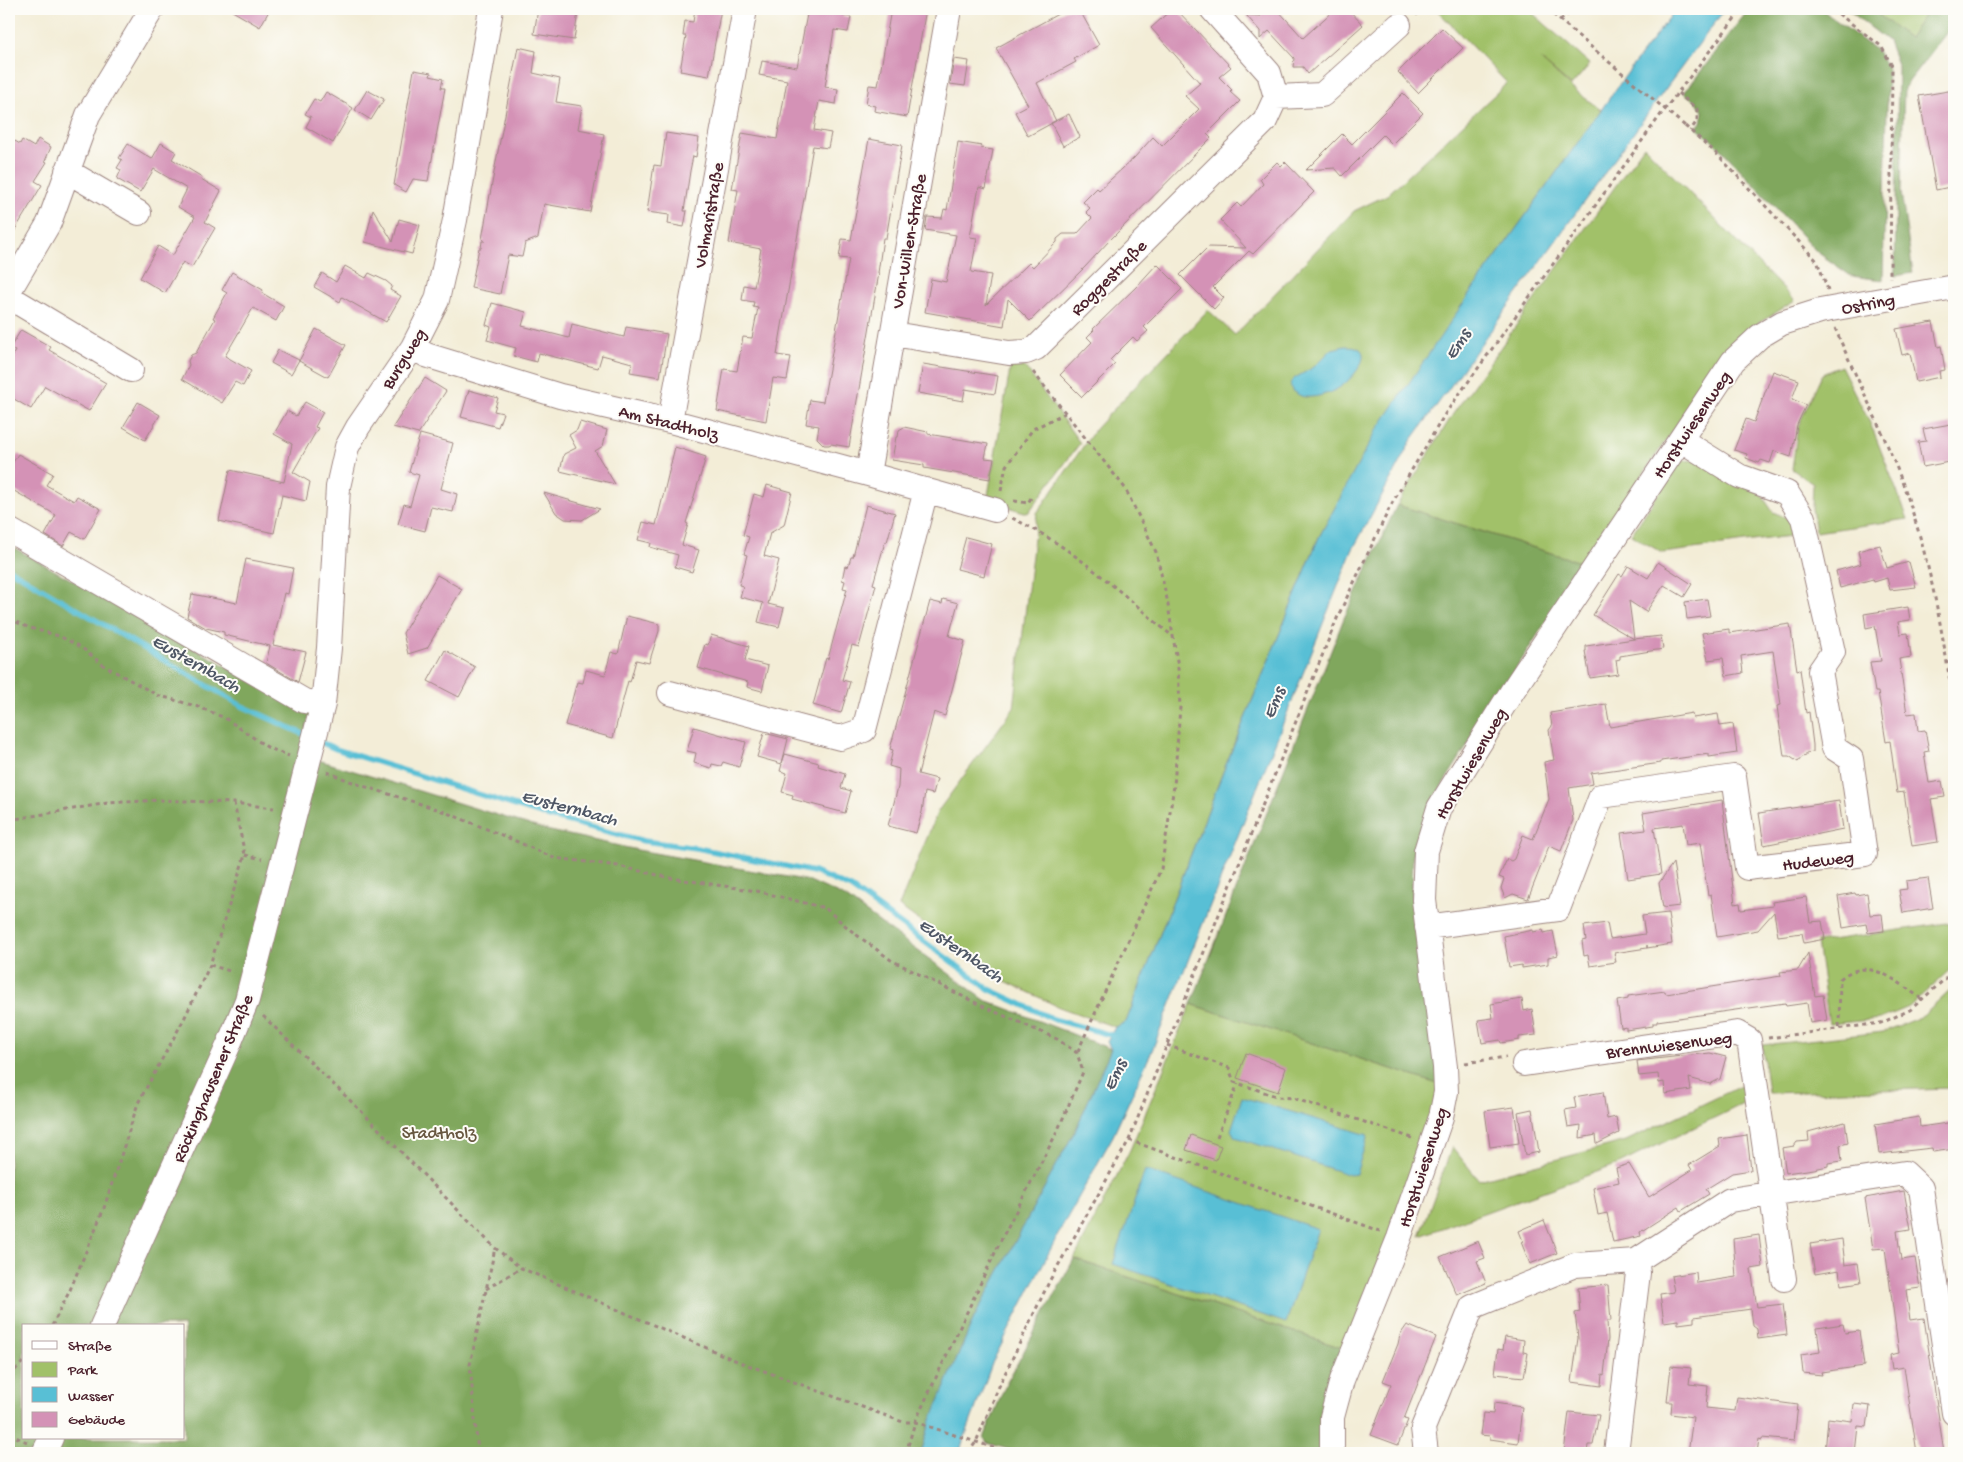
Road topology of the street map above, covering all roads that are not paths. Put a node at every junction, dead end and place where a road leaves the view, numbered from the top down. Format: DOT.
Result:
graph roads {
  1 [pos="152,9"];
  2 [pos="491,9"];
  3 [pos="745,9"];
  4 [pos="949,9"];
  5 [pos="1212,9"];
  6 [pos="1399,25"];
  7 [pos="1276,97"];
  8 [pos="66,171"];
  9 [pos="139,213"];
  10 [pos="1954,287"];
  11 [pos="9,292"];
  12 [pos="9,297"];
  13 [pos="1782,322"];
  14 [pos="893,334"];
  15 [pos="413,347"];
  16 [pos="131,370"];
  17 [pos="670,421"];
  18 [pos="1681,440"];
  19 [pos="868,474"];
  20 [pos="926,490"];
  21 [pos="997,505"];
  22 [pos="9,530"];
  23 [pos="670,692"];
  24 [pos="321,713"];
  25 [pos="1427,927"];
  26 [pos="1524,1064"];
  27 [pos="1771,1193"];
  28 [pos="1636,1261"];
  29 [pos="1784,1279"];
  30 [pos="103,1324"];
  31 [pos="1954,1413"];
  32 [pos="50,1440"];
  33 [pos="44,1453"];
  34 [pos="1332,1453"];
  35 [pos="1426,1453"];
  36 [pos="1616,1453"];
  1 -- 8 [label="street"];
  2 -- 15 [label="street, Burgweg"];
  3 -- 17 [label="street, Volmaristraße"];
  4 -- 14 [label="street, Von-Willen-Straße"];
  5 -- 7 [label="street"];
  6 -- 7 [label="street"];
  7 -- 14 [label="street, Roggestraße"];
  8 -- 9 [label="street"];
  8 -- 11 [label="street"];
  10 -- 13 [label="street, Ostring"];
  12 -- 16 [label="street"];
  13 -- 18 [label="street, Horstwiesenweg"];
  14 -- 19 [label="street, Von-Willen-Straße"];
  15 -- 17 [label="street, Am Stadtholz"];
  15 -- 24 [label="street, Burgweg"];
  17 -- 19 [label="street, Am Stadtholz"];
  18 -- 25 [label="street, Horstwiesenweg"];
  18 -- 25 [label="street, Hudeweg"];
  19 -- 20 [label="street, Am Stadtholz"];
  20 -- 21 [label="street, Am Stadtholz"];
  20 -- 23 [label="street"];
  22 -- 24 [label="street"];
  24 -- 30 [label="street, Röckinghausener Straße"];
  25 -- 34 [label="street, Horstwiesenweg"];
  26 -- 27 [label="street, Brennwiesenweg"];
  27 -- 28 [label="street"];
  27 -- 29 [label="street, Brennwiesenweg"];
  27 -- 31 [label="street"];
  28 -- 35 [label="street"];
  28 -- 36 [label="street"];
  32 -- 33 [label="street"];
}
